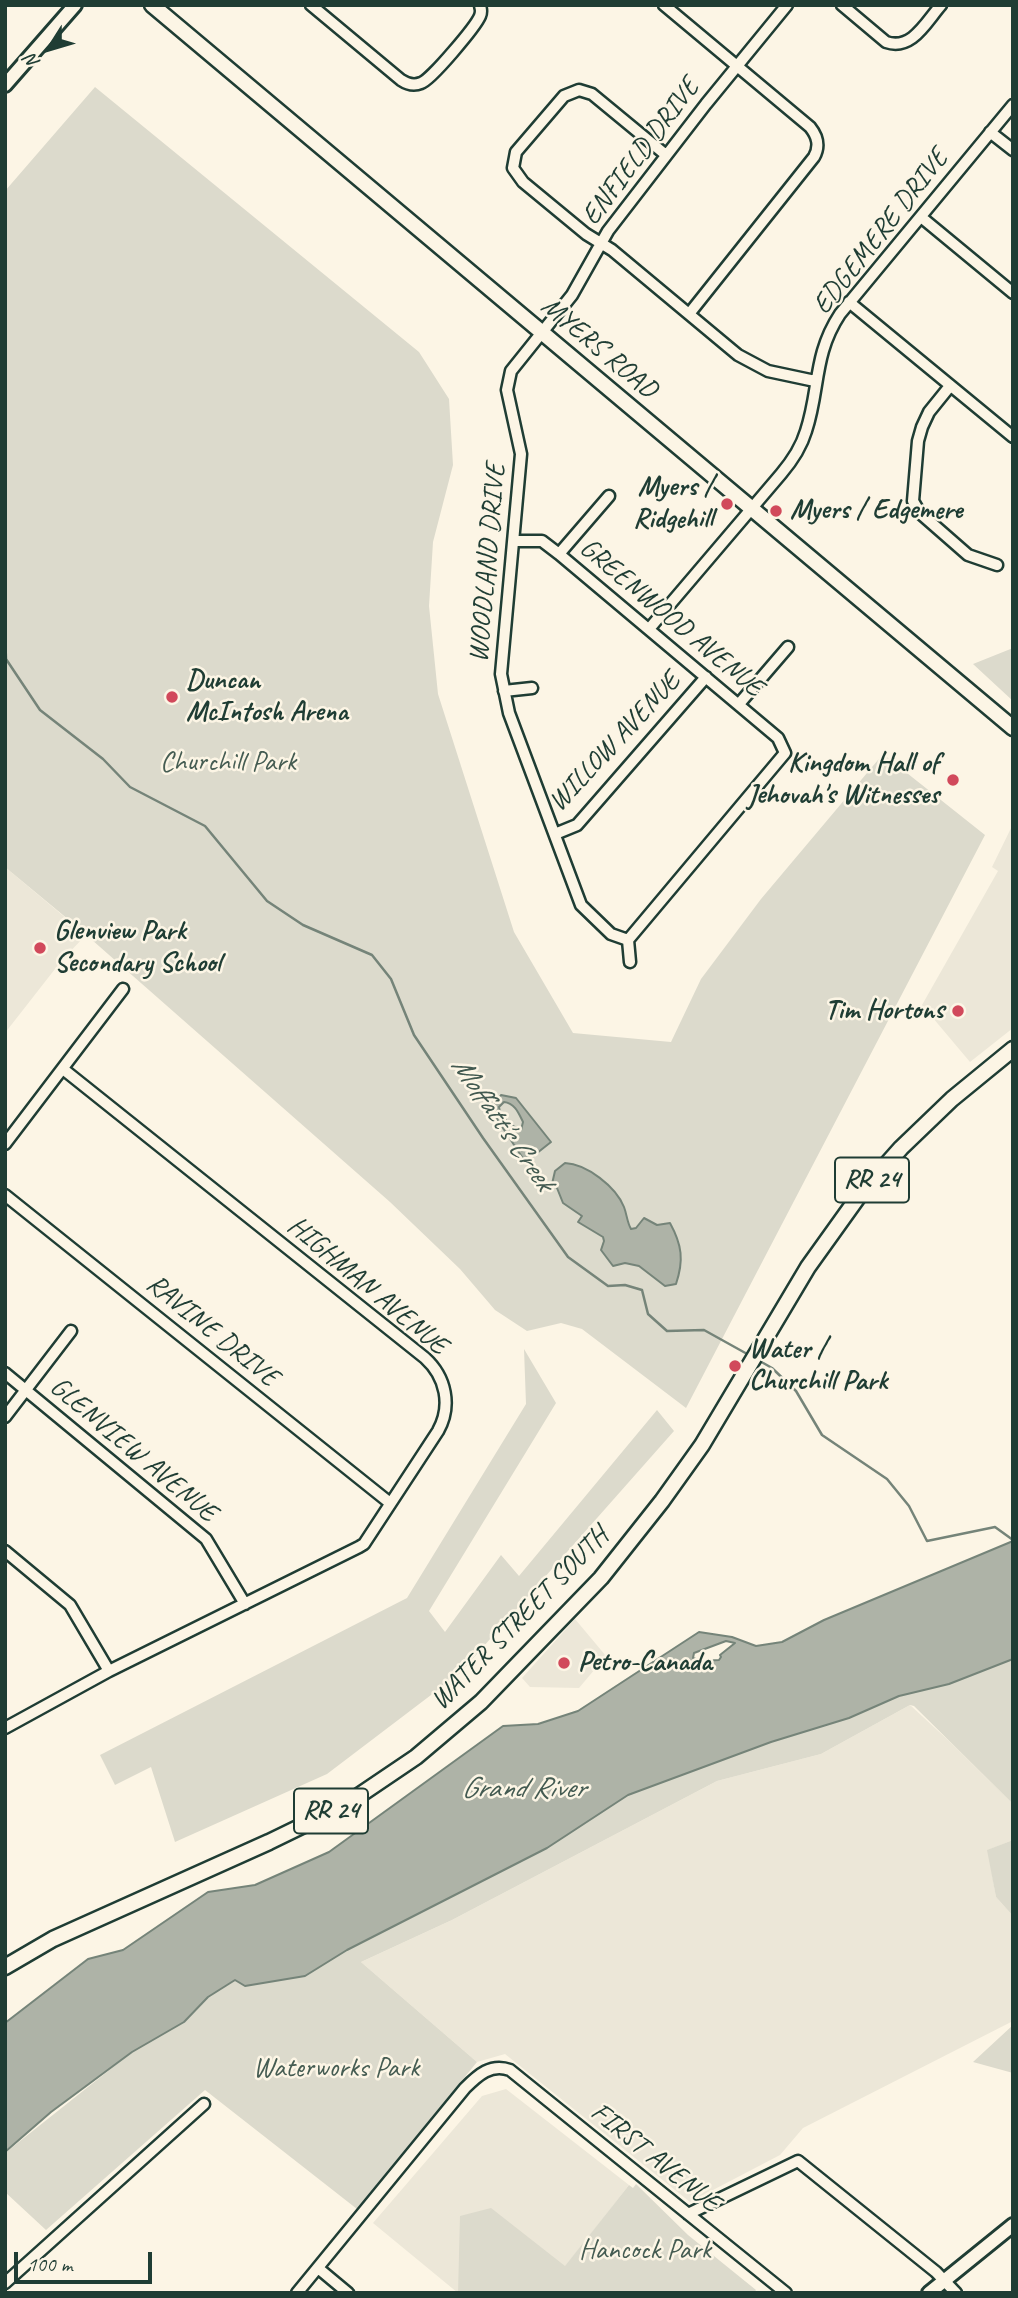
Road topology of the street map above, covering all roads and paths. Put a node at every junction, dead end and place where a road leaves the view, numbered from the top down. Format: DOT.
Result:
graph roads {
  1 [pos="75,5"];
  2 [pos="152,5"];
  3 [pos="312,5"];
  4 [pos="480,5"];
  5 [pos="664,5"];
  6 [pos="787,5"];
  7 [pos="842,5"];
  8 [pos="941,5"];
  9 [pos="736,66"];
  10 [pos="5,85"];
  11 [pos="1013,105"];
  12 [pos="990,132"];
  13 [pos="1013,150"];
  14 [pos="666,155"];
  15 [pos="920,217"];
  16 [pos="600,243"];
  17 [pos="1013,293"];
  18 [pos="849,302"];
  19 [pos="689,314"];
  20 [pos="543,333"];
  21 [pos="815,381"];
  22 [pos="950,386"];
  23 [pos="1013,438"];
  24 [pos="609,496"];
  25 [pos="752,509"];
  26 [pos="515,541"];
  27 [pos="559,554"];
  28 [pos="997,565"];
  29 [pos="649,629"];
  30 [pos="789,647"];
  31 [pos="705,677"];
  32 [pos="532,688"];
  33 [pos="504,691"];
  34 [pos="739,704"];
  35 [pos="1013,728"];
  36 [pos="555,834"];
  37 [pos="628,940"];
  38 [pos="630,962"];
  39 [pos="123,989"];
  40 [pos="1013,1049"];
  41 [pos="63,1069"];
  42 [pos="5,1144"];
  43 [pos="5,1195"];
  44 [pos="71,1331"];
  45 [pos="5,1373"];
  46 [pos="26,1390"];
  47 [pos="5,1417"];
  48 [pos="390,1503"];
  49 [pos="5,1551"];
  50 [pos="245,1604"];
  51 [pos="109,1671"];
  52 [pos="5,1728"];
  53 [pos="5,1967"];
  54 [pos="204,2104"];
  55 [pos="688,2214"];
  56 [pos="1013,2225"];
  57 [pos="318,2268"];
  58 [pos="944,2281"];
  59 [pos="5,2283"];
  60 [pos="298,2293"];
  61 [pos="348,2293"];
  62 [pos="786,2293"];
  63 [pos="929,2293"];
  64 [pos="956,2293"];
  1 -- 10 [label="street"];
  2 -- 20 [label="main road, MYERS ROAD"];
  3 -- 4 [label="street"];
  5 -- 9 [label="street"];
  6 -- 9 [label="street, ENFIELD DRIVE"];
  7 -- 8 [label="street"];
  9 -- 14 [label="street, ENFIELD DRIVE"];
  9 -- 19 [label="street"];
  11 -- 12 [label="street, EDGEMERE DRIVE"];
  12 -- 13 [label="street"];
  12 -- 15 [label="street, EDGEMERE DRIVE"];
  14 -- 16 [label="street, ENFIELD DRIVE"];
  14 -- 16 [label="street"];
  15 -- 17 [label="street"];
  15 -- 18 [label="street, EDGEMERE DRIVE"];
  16 -- 19 [label="street"];
  16 -- 20 [label="street, ENFIELD DRIVE"];
  18 -- 21 [label="street, EDGEMERE DRIVE"];
  18 -- 22 [label="street"];
  19 -- 21 [label="street"];
  20 -- 25 [label="main road, MYERS ROAD"];
  20 -- 26 [label="street, WOODLAND DRIVE"];
  21 -- 25 [label="street, EDGEMERE DRIVE"];
  22 -- 23 [label="street"];
  22 -- 28 [label="street"];
  24 -- 27 [label="street"];
  25 -- 29 [label="street, EDGEMERE DRIVE"];
  25 -- 35 [label="main road, MYERS ROAD"];
  26 -- 27 [label="street, GREENWOOD AVENUE"];
  26 -- 33 [label="street, WOODLAND DRIVE"];
  27 -- 29 [label="street, GREENWOOD AVENUE"];
  29 -- 31 [label="street, GREENWOOD AVENUE"];
  30 -- 34 [label="street"];
  31 -- 34 [label="street, GREENWOOD AVENUE"];
  31 -- 36 [label="street, WILLOW AVENUE"];
  32 -- 33 [label="street"];
  33 -- 36 [label="street, WOODLAND DRIVE"];
  34 -- 37 [label="street, GREENWOOD AVENUE"];
  36 -- 37 [label="street, WOODLAND DRIVE"];
  37 -- 38 [label="street"];
  39 -- 41 [label="street"];
  40 -- 53 [label="main road, WATER STREET SOUTH / RR 24"];
  41 -- 42 [label="street"];
  41 -- 48 [label="street, HIGHMAN AVENUE"];
  43 -- 48 [label="street, RAVINE DRIVE"];
  44 -- 46 [label="street"];
  45 -- 46 [label="street, GLENVIEW AVENUE"];
  46 -- 47 [label="street"];
  46 -- 50 [label="street, GLENVIEW AVENUE"];
  48 -- 50 [label="street, HIGHMAN AVENUE"];
  49 -- 51 [label="street"];
  50 -- 51 [label="street, HIGHMAN AVENUE"];
  51 -- 52 [label="street, HIGHMAN AVENUE"];
  54 -- 59 [label="street"];
  55 -- 57 [label="street, FIRST AVENUE"];
  55 -- 58 [label="street"];
  55 -- 62 [label="street, FIRST AVENUE"];
  56 -- 58 [label="street"];
  57 -- 60 [label="street"];
  57 -- 61 [label="street"];
  58 -- 63 [label="street"];
  58 -- 64 [label="street"];
}
